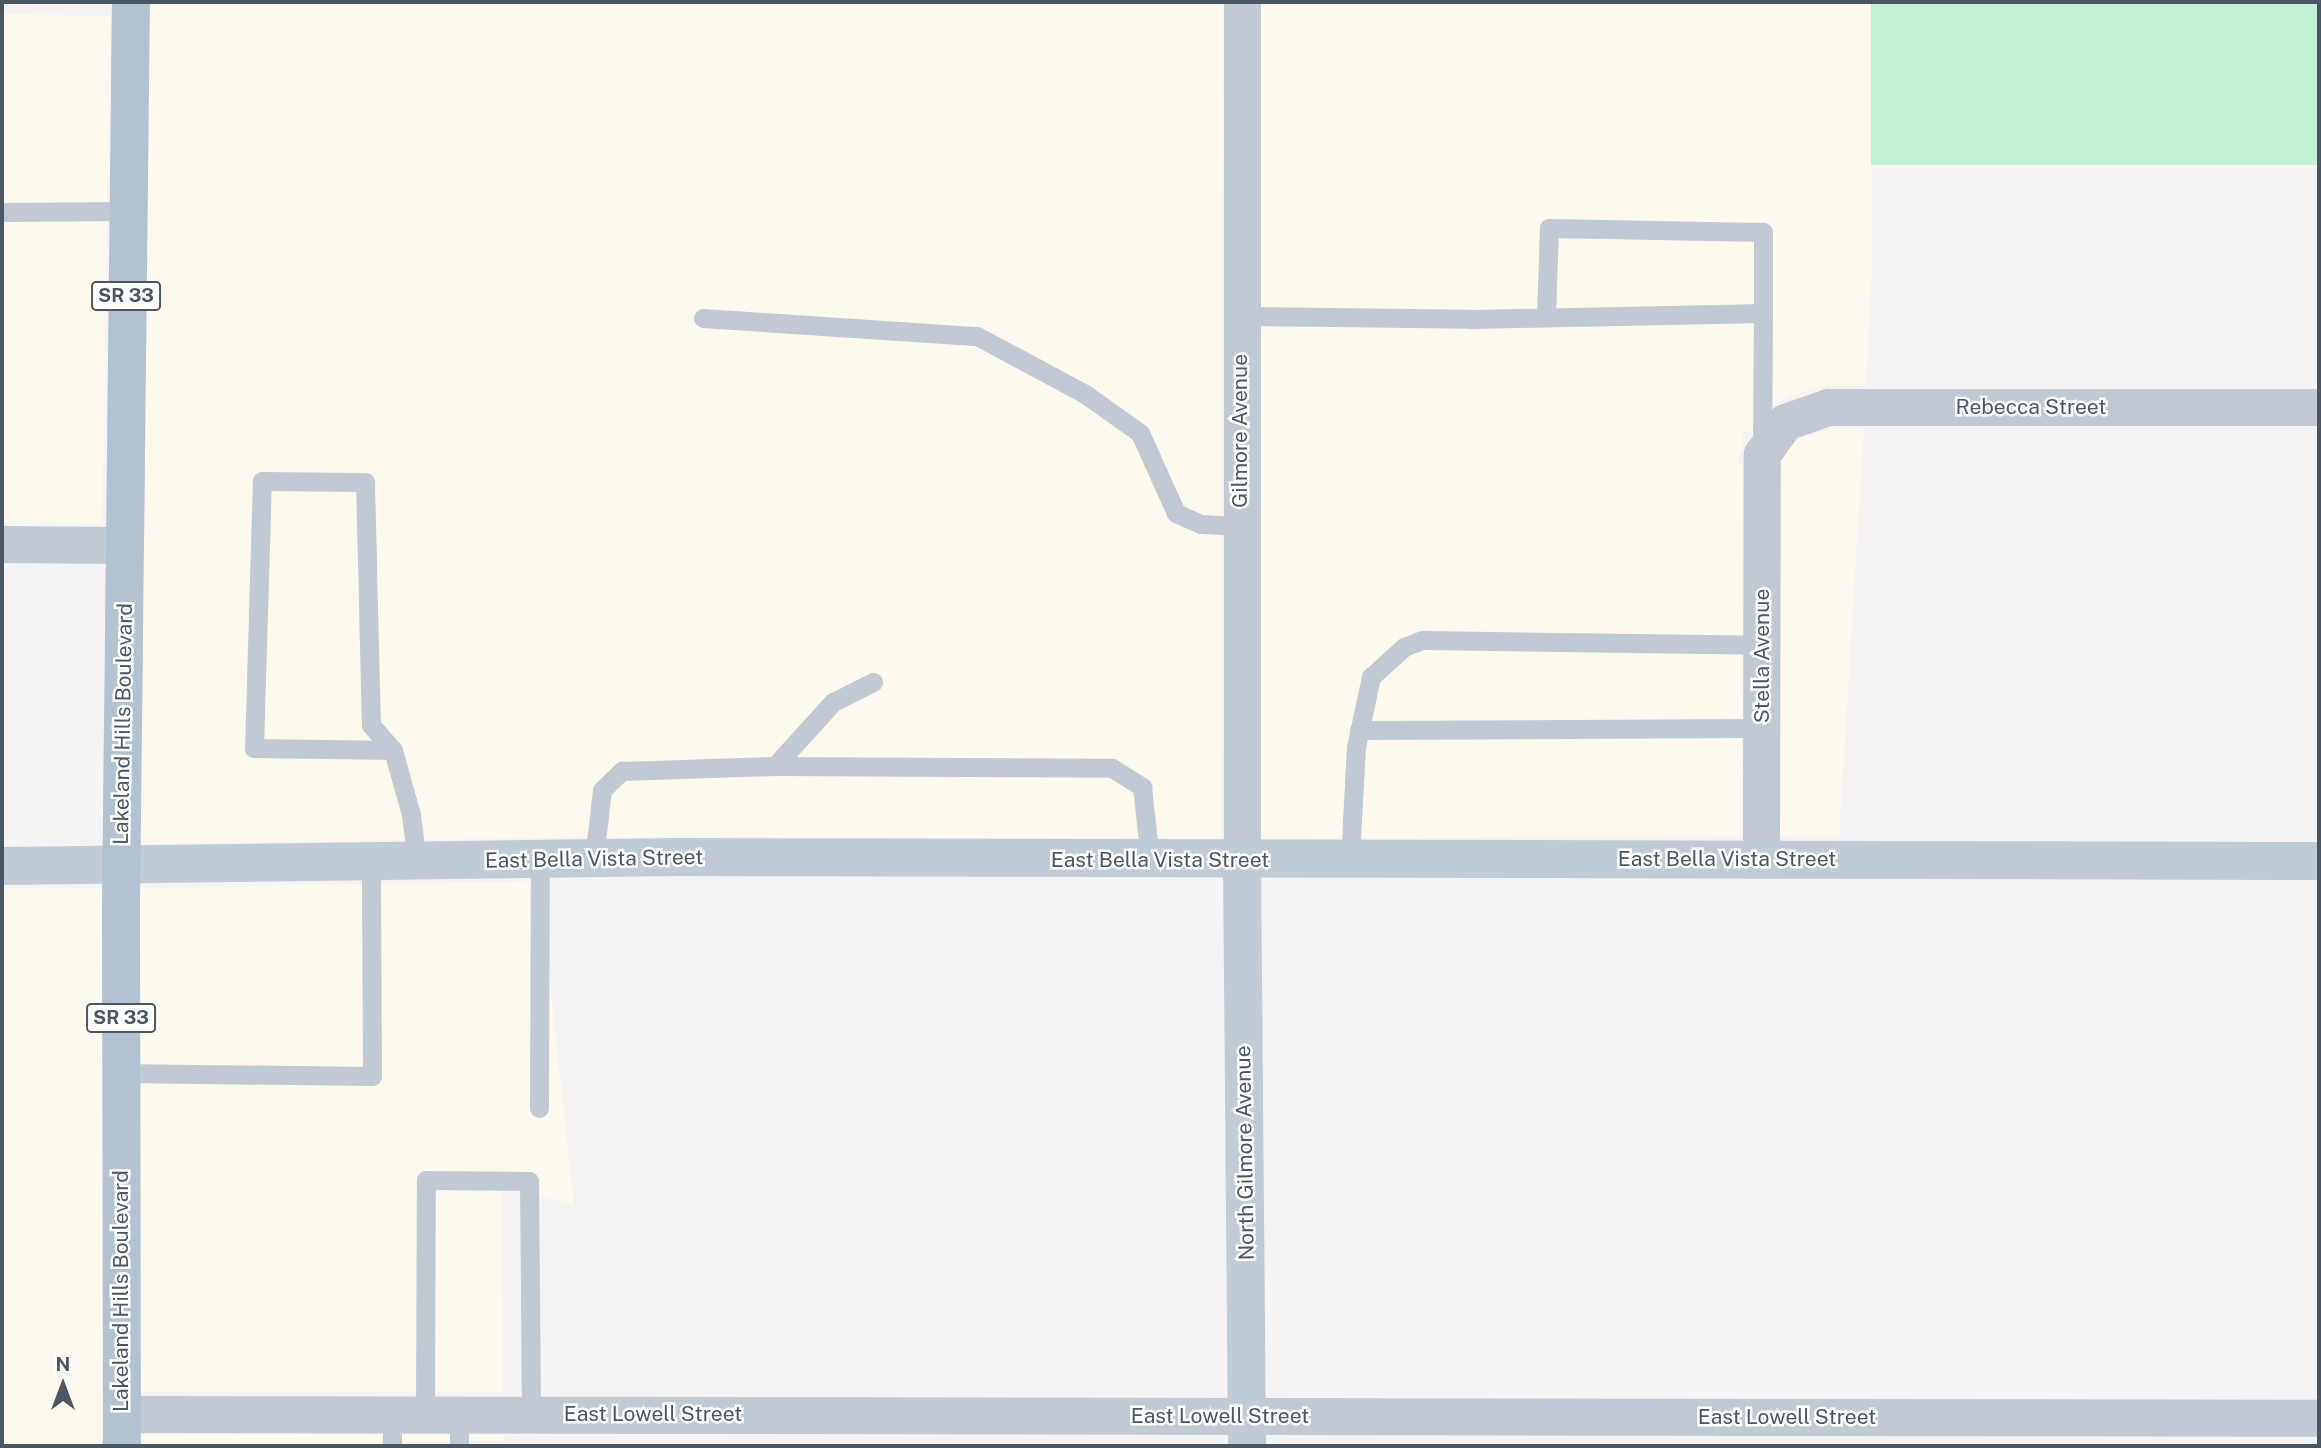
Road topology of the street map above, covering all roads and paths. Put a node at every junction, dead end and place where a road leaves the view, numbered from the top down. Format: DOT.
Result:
graph roads {
  1 [pos="131,2"];
  2 [pos="1242,2"];
  3 [pos="127,211"];
  4 [pos="2,212"];
  5 [pos="1763,313"];
  6 [pos="1241,316"];
  7 [pos="1546,317"];
  8 [pos="703,318"];
  9 [pos="2319,408"];
  10 [pos="1762,454"];
  11 [pos="1240,526"];
  12 [pos="2,544"];
  13 [pos="124,545"];
  14 [pos="1762,645"];
  15 [pos="873,682"];
  16 [pos="1762,728"];
  17 [pos="1359,730"];
  18 [pos="393,750"];
  19 [pos="775,766"];
  20 [pos="1761,858"];
  21 [pos="594,859"];
  22 [pos="540,860"];
  23 [pos="1150,860"];
  24 [pos="1242,860"];
  25 [pos="1350,860"];
  26 [pos="2319,861"];
  27 [pos="371,862"];
  28 [pos="418,862"];
  29 [pos="2,866"];
  30 [pos="122,867"];
  31 [pos="121,1073"];
  32 [pos="539,1108"];
  33 [pos="531,1413"];
  34 [pos="2319,1418"];
  35 [pos="426,1427"];
  36 [pos="122,1430"];
  37 [pos="1247,1431"];
  1 -- 3 [label="main road, Lakeland Hills Boulevard / SR 33"];
  2 -- 6 [label="street, Gilmore Avenue"];
  3 -- 4 [label="lane"];
  3 -- 13 [label="main road, Lakeland Hills Boulevard / SR 33"];
  5 -- 7 [label="lane"];
  5 -- 7 [label="lane"];
  5 -- 10 [label="lane"];
  6 -- 7 [label="lane"];
  6 -- 11 [label="street, Gilmore Avenue"];
  8 -- 11 [label="lane"];
  9 -- 10 [label="street, Rebecca Street"];
  10 -- 14 [label="street, Stella Avenue"];
  11 -- 24 [label="street, Gilmore Avenue"];
  12 -- 13 [label="street"];
  13 -- 30 [label="main road, Lakeland Hills Boulevard / SR 33"];
  14 -- 16 [label="street, Stella Avenue"];
  14 -- 17 [label="lane"];
  15 -- 19 [label="lane"];
  16 -- 17 [label="lane"];
  16 -- 20 [label="street, Stella Avenue"];
  17 -- 25 [label="lane"];
  18 -- 18 [label="lane"];
  18 -- 28 [label="lane"];
  19 -- 21 [label="lane"];
  19 -- 23 [label="lane"];
  20 -- 25 [label="street, East Bella Vista Street"];
  20 -- 26 [label="street, East Bella Vista Street"];
  21 -- 22 [label="street, East Bella Vista Street"];
  21 -- 23 [label="street, East Bella Vista Street"];
  22 -- 28 [label="street, East Bella Vista Street"];
  22 -- 32 [label="lane"];
  23 -- 24 [label="street, East Bella Vista Street"];
  24 -- 25 [label="street, East Bella Vista Street"];
  24 -- 37 [label="street, North Gilmore Avenue"];
  27 -- 28 [label="street, East Bella Vista Street"];
  27 -- 30 [label="street, East Bella Vista Street"];
  27 -- 31 [label="lane"];
  29 -- 30 [label="street, East Bella Vista Street"];
  30 -- 31 [label="main road, Lakeland Hills Boulevard / SR 33"];
  31 -- 36 [label="main road, Lakeland Hills Boulevard / SR 33"];
  33 -- 35 [label="street, East Lowell Street"];
  33 -- 35 [label="lane"];
  33 -- 37 [label="street, East Lowell Street"];
  34 -- 37 [label="street, East Lowell Street"];
  35 -- 36 [label="street, East Lowell Street"];
}
